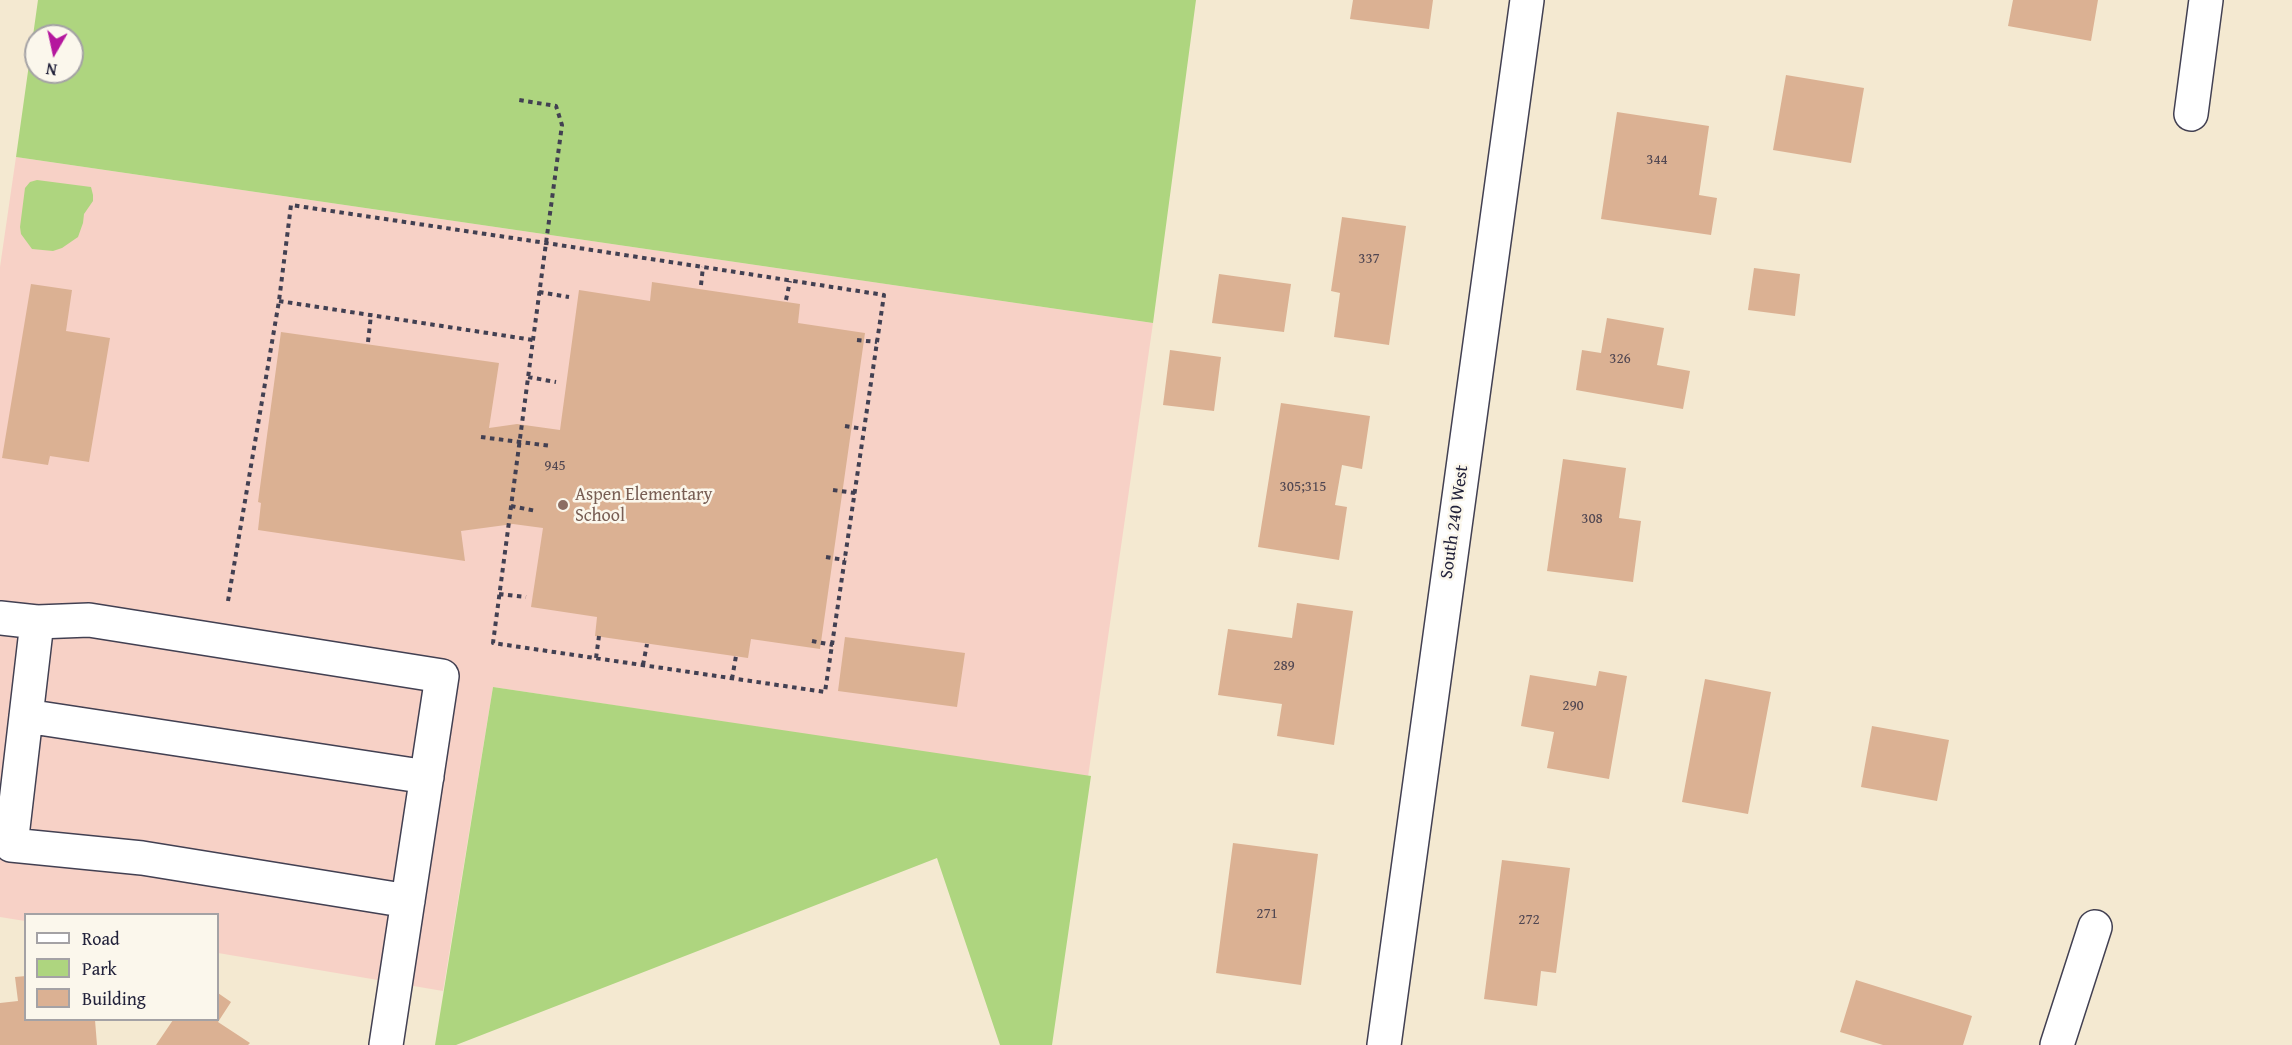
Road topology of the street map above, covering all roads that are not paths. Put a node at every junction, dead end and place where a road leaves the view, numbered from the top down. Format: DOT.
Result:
graph roads {
  1 [pos="1527,0"];
  2 [pos="2206,0"];
  3 [pos="2191,114"];
  4 [pos="0,618"];
  5 [pos="37,622"];
  6 [pos="26,716"];
  7 [pos="427,777"];
  8 [pos="408,901"];
  9 [pos="2095,927"];
  10 [pos="386,1045"];
  11 [pos="1384,1045"];
  12 [pos="2056,1045"];
  1 -- 11 [label="street, South 240 West"];
  2 -- 3 [label="street"];
  4 -- 5 [label="street"];
  5 -- 6 [label="street"];
  5 -- 7 [label="street"];
  6 -- 7 [label="street"];
  6 -- 8 [label="street"];
  7 -- 8 [label="street"];
  8 -- 10 [label="street"];
  9 -- 12 [label="street"];
}
